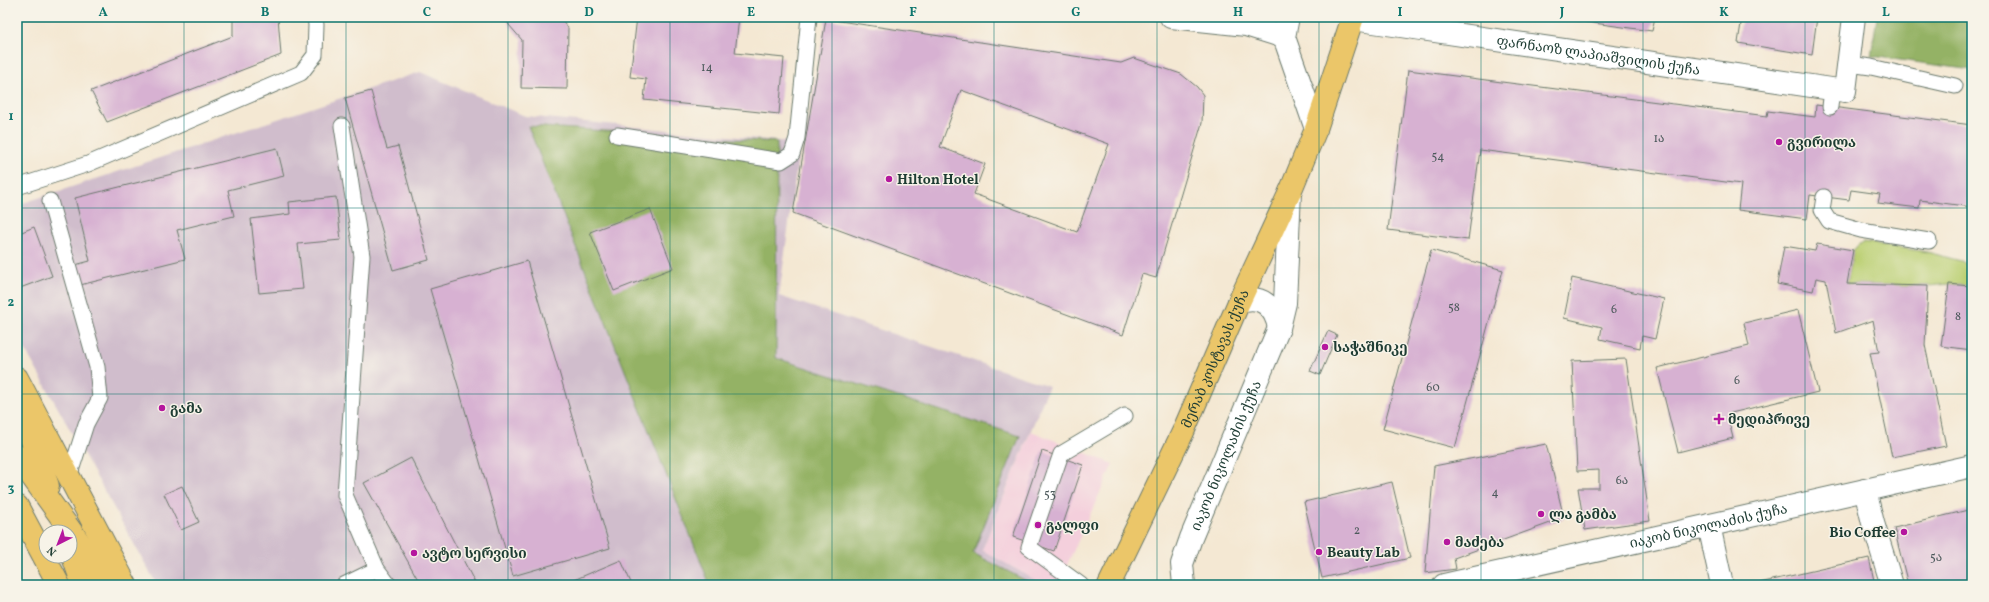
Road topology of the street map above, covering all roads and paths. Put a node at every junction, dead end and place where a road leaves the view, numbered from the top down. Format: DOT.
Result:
graph roads {
  1 [pos="315,17"];
  2 [pos="809,17"];
  3 [pos="1171,17"];
  4 [pos="1854,17"];
  5 [pos="1353,18"];
  6 [pos="1286,27"];
  7 [pos="1849,64"];
  8 [pos="1955,86"];
  9 [pos="342,126"];
  10 [pos="1316,129"];
  11 [pos="617,135"];
  12 [pos="17,187"];
  13 [pos="1290,192"];
  14 [pos="1824,196"];
  15 [pos="50,200"];
  16 [pos="1929,241"];
  17 [pos="1239,302"];
  18 [pos="1279,328"];
  19 [pos="17,378"];
  20 [pos="17,400"];
  21 [pos="1125,416"];
  22 [pos="17,456"];
  23 [pos="1972,466"];
  24 [pos="69,477"];
  25 [pos="1865,490"];
  26 [pos="17,506"];
  27 [pos="57,511"];
  28 [pos="61,524"];
  29 [pos="1709,525"];
  30 [pos="76,564"];
  31 [pos="377,569"];
  32 [pos="59,585"];
  33 [pos="83,585"];
  34 [pos="110,585"];
  35 [pos="126,585"];
  36 [pos="344,585"];
  37 [pos="389,585"];
  38 [pos="1081,585"];
  39 [pos="1109,585"];
  40 [pos="1184,585"];
  41 [pos="1444,585"];
  42 [pos="1722,585"];
  43 [pos="1892,585"];
  1 -- 12 [label="lane"];
  2 -- 11 [label="lane"];
  3 -- 6 [label="street"];
  4 -- 7 [label="street"];
  5 -- 7 [label="street, ფარნაოზ ლაპიაშვილის ქუჩა"];
  5 -- 10 [label="main road, მერაბ კოსტავას ქუჩა"];
  6 -- 10 [label="street"];
  7 -- 8 [label="lane"];
  9 -- 31 [label="lane"];
  10 -- 13 [label="main road, მერაბ კოსტავას ქუჩა"];
  13 -- 17 [label="main road, მერაბ კოსტავას ქუჩა"];
  13 -- 18 [label="street, იაკობ ნიკოლაძის ქუჩა"];
  14 -- 16 [label="lane"];
  15 -- 24 [label="lane"];
  17 -- 18 [label="street"];
  17 -- 39 [label="main road, მერაბ კოსტავას ქუჩა"];
  18 -- 40 [label="street, იაკობ ნიკოლაძის ქუჩა"];
  19 -- 24 [label="main road"];
  20 -- 27 [label="main road"];
  21 -- 38 [label="lane"];
  22 -- 27 [label="main road"];
  23 -- 25 [label="street, იაკობ ნიკოლაძის ქუჩა"];
  24 -- 35 [label="main road"];
  25 -- 29 [label="street, იაკობ ნიკოლაძის ქუჩა"];
  25 -- 43 [label="street"];
  26 -- 32 [label="main road"];
  27 -- 28 [label="main road"];
  27 -- 34 [label="main road"];
  29 -- 41 [label="street, იაკობ ნიკოლაძის ქუჩა"];
  29 -- 42 [label="street"];
  30 -- 33 [label="main road"];
  31 -- 36 [label="lane"];
  31 -- 37 [label="lane"];
}
